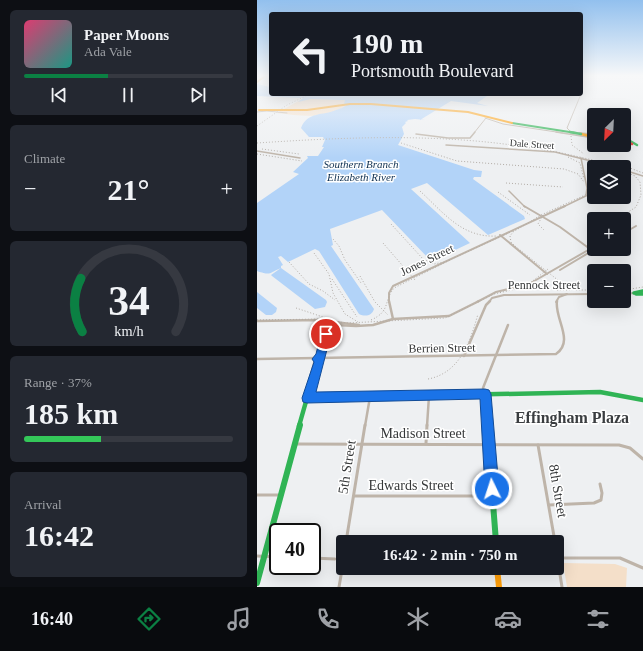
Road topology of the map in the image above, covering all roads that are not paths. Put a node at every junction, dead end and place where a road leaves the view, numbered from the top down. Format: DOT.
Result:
graph roads {
  1 [pos="577,103"];
  2 [pos="258,110"];
  3 [pos="271,111"];
  4 [pos="287,112"];
  5 [pos="570,131"];
  6 [pos="416,134"];
  7 [pos="569,134"];
  8 [pos="587,135"];
  9 [pos="587,135"];
  10 [pos="587,135"];
  11 [pos="446,145"];
  12 [pos="257,151"];
  13 [pos="300,158"];
  14 [pos="581,158"];
  15 [pos="589,160"];
  16 [pos="631,172"];
  17 [pos="643,176"];
  18 [pos="509,191"];
  19 [pos="586,195"];
  20 [pos="540,216"];
  21 [pos="636,226"];
  22 [pos="631,229"];
  23 [pos="500,235"];
  24 [pos="587,254"];
  25 [pos="560,270"];
  26 [pos="547,274"];
  27 [pos="631,293"];
  28 [pos="634,293"];
  29 [pos="643,293"];
  30 [pos="567,294"];
  31 [pos="587,294"];
  32 [pos="393,319"];
  33 [pos="257,321"];
  34 [pos="333,322"];
  35 [pos="508,325"];
  36 [pos="464,356"];
  37 [pos="496,356"];
  38 [pos="257,359"];
  39 [pos="318,359"];
  40 [pos="483,388"];
  41 [pos="485,394"];
  42 [pos="429,395"];
  43 [pos="370,396"];
  44 [pos="307,398"];
  45 [pos="643,400"];
  46 [pos="362,443"];
  47 [pos="426,443"];
  48 [pos="295,444"];
  49 [pos="489,444"];
  50 [pos="538,444"];
  51 [pos="643,459"];
  52 [pos="600,484"];
  53 [pos="257,495"];
  54 [pos="281,495"];
  55 [pos="354,496"];
  56 [pos="492,496"];
  57 [pos="549,505"];
  58 [pos="347,535"];
  59 [pos="495,535"];
  60 [pos="554,535"];
  61 [pos="257,556"];
  62 [pos="264,556"];
  63 [pos="269,556"];
  64 [pos="564,557"];
  65 [pos="321,558"];
  66 [pos="335,559"];
  67 [pos="643,568"];
  68 [pos="341,575"];
  69 [pos="498,575"];
  70 [pos="560,575"];
  71 [pos="257,583"];
  72 [pos="339,587"];
  73 [pos="499,587"];
  74 [pos="562,587"];
  1 -- 5 [label="street"];
  2 -- 9 [label="main road, bridge"];
  3 -- 3 [label="street"];
  3 -- 4 [label="street"];
  5 -- 7 [label="street"];
  5 -- 8 [label="street"];
  6 -- 7 [label="street"];
  7 -- 10 [label="street"];
  11 -- 14 [label="street, Dale Street"];
  12 -- 13 [label="street"];
  14 -- 15 [label="street, Dale Street"];
  14 -- 19 [label="street"];
  16 -- 17 [label="street"];
  18 -- 20 [label="street"];
  19 -- 20 [label="street, Jones Street"];
  20 -- 23 [label="street, Jones Street"];
  20 -- 26 [label="street"];
  21 -- 22 [label="street"];
  23 -- 26 [label="street"];
  23 -- 32 [label="street, Jones Street"];
  24 -- 25 [label="street"];
  26 -- 32 [label="street"];
  27 -- 28 [label="street"];
  28 -- 29 [label="main road"];
  30 -- 31 [label="street, Pennock Street"];
  30 -- 36 [label="street, Pennock Street"];
  30 -- 37 [label="street, Berrien Street"];
  32 -- 34 [label="street"];
  33 -- 34 [label="street"];
  34 -- 39 [label="street"];
  35 -- 37 [label="street"];
  36 -- 37 [label="street, Berrien Street"];
  36 -- 39 [label="street, Berrien Street"];
  37 -- 40 [label="street"];
  38 -- 39 [label="street, Berrien Street"];
  39 -- 44 [label="street"];
  41 -- 42 [label="main road"];
  41 -- 45 [label="main road"];
  41 -- 49 [label="main road"];
  42 -- 43 [label="main road"];
  42 -- 47 [label="street"];
  43 -- 44 [label="main road"];
  43 -- 46 [label="street, 5th Street"];
  44 -- 48 [label="main road"];
  46 -- 47 [label="street, Madison Street"];
  46 -- 48 [label="street, Madison Street"];
  46 -- 55 [label="street, 5th Street"];
  47 -- 49 [label="street, Madison Street"];
  48 -- 54 [label="main road"];
  49 -- 50 [label="street, Madison Street"];
  49 -- 56 [label="main road"];
  50 -- 51 [label="street, Madison Street"];
  50 -- 57 [label="street, 8th Street"];
  52 -- 57 [label="street"];
  53 -- 54 [label="street"];
  54 -- 62 [label="main road"];
  55 -- 56 [label="street, Edwards Street"];
  55 -- 58 [label="street, 5th Street"];
  56 -- 59 [label="main road"];
  57 -- 60 [label="street, 8th Street"];
  61 -- 62 [label="street"];
  62 -- 63 [label="street"];
  62 -- 71 [label="main road"];
  64 -- 67 [label="street"];
  65 -- 66 [label="street"];
  68 -- 72 [label="street"];
  69 -- 73 [label="main road"];
  70 -- 74 [label="street"];
}
